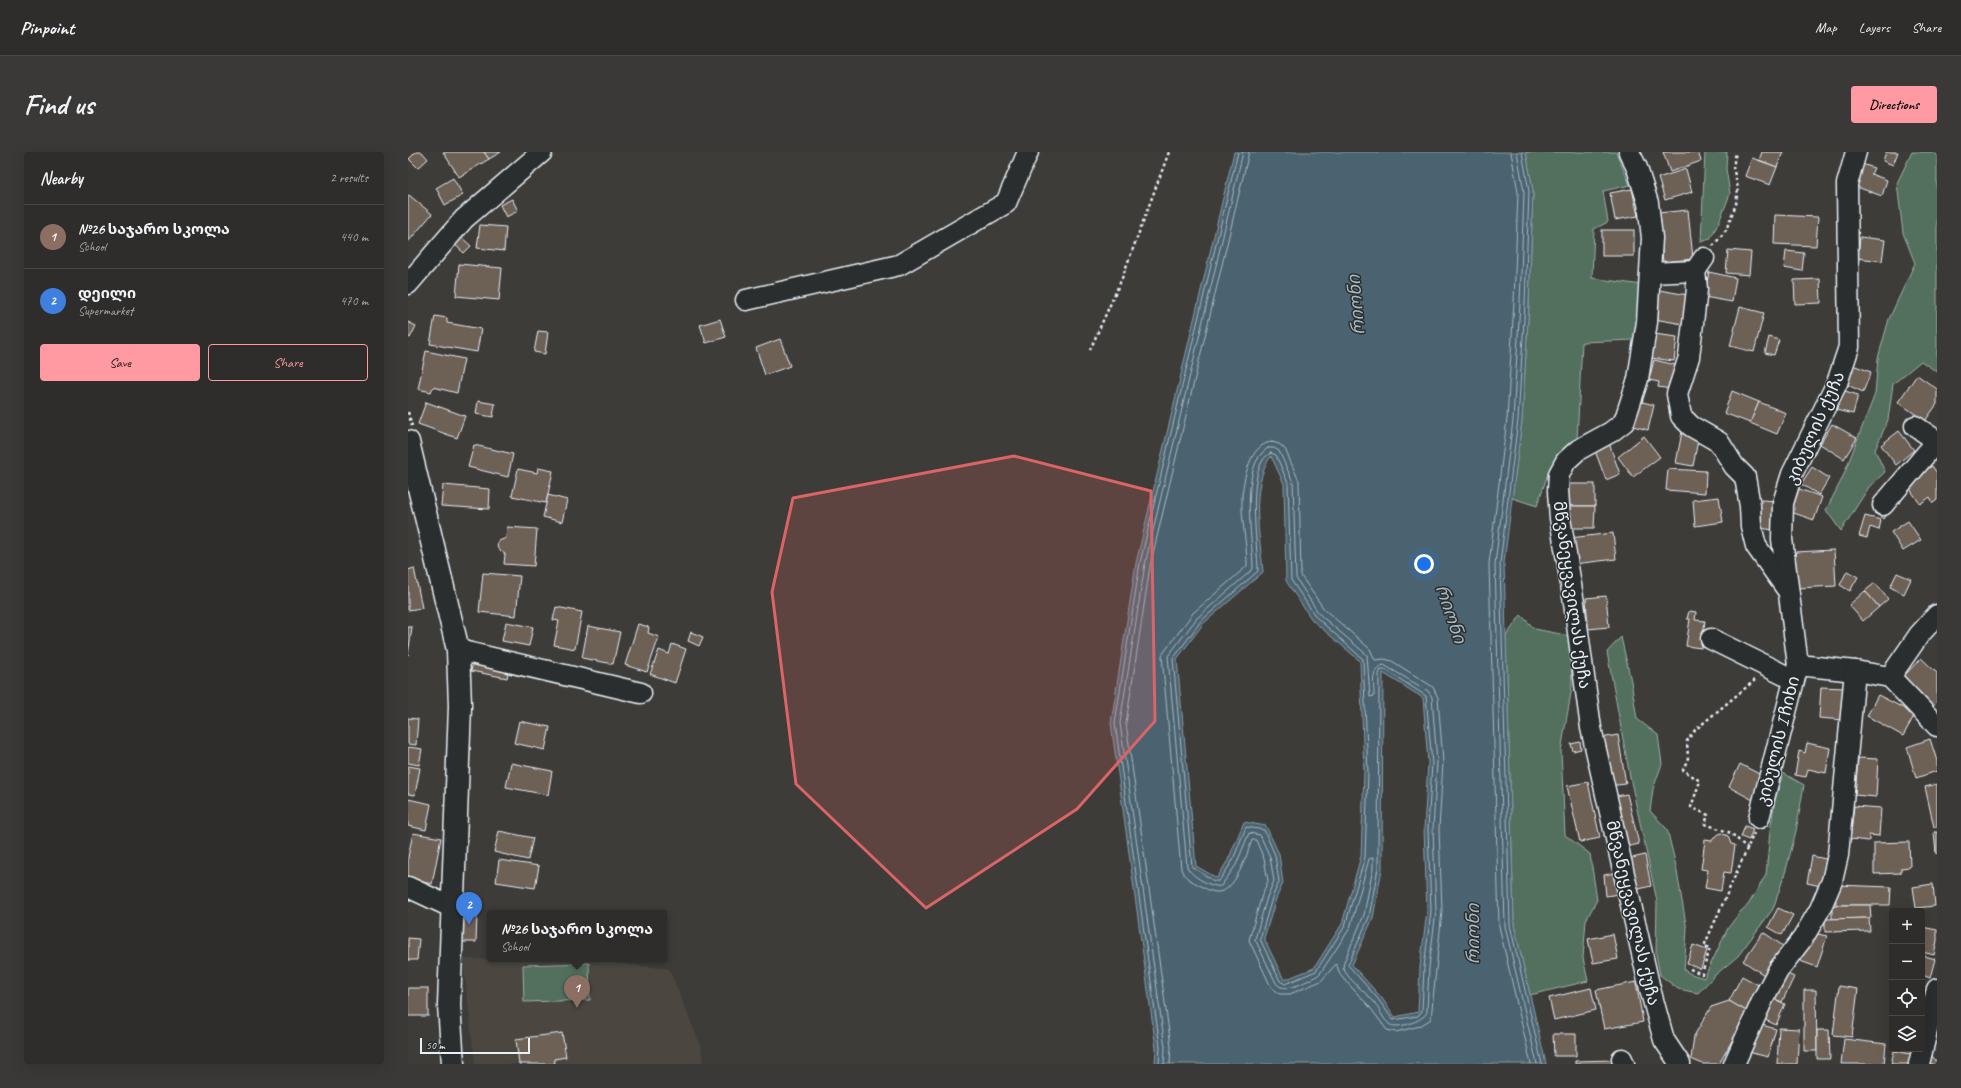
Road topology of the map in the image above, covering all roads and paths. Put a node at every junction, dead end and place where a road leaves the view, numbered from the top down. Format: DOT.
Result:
graph roads {
  1 [pos="542,152"];
  2 [pos="1028,152"];
  3 [pos="1169,152"];
  4 [pos="1629,152"];
  5 [pos="1736,152"];
  6 [pos="1856,152"];
  7 [pos="1699,264"];
  8 [pos="1651,273"];
  9 [pos="408,284"];
  10 [pos="746,300"];
  11 [pos="1090,350"];
  12 [pos="1915,426"];
  13 [pos="1937,441"];
  14 [pos="408,442"];
  15 [pos="1883,505"];
  16 [pos="1788,592"];
  17 [pos="1937,615"];
  18 [pos="1711,639"];
  19 [pos="458,650"];
  20 [pos="1769,668"];
  21 [pos="1855,671"];
  22 [pos="1796,672"];
  23 [pos="1890,677"];
  24 [pos="641,693"];
  25 [pos="1937,726"];
  26 [pos="1757,822"];
  27 [pos="1748,849"];
  28 [pos="408,887"];
  29 [pos="451,907"];
  30 [pos="1690,969"];
  31 [pos="1937,988"];
  32 [pos="453,1064"];
  33 [pos="1680,1064"];
  34 [pos="1734,1064"];
  35 [pos="1919,1064"];
  1 -- 9 [label="street"];
  2 -- 10 [label="street"];
  3 -- 11 [label="path"];
  4 -- 8 [label="street, მწვანეყვავილას ქუჩა"];
  5 -- 7 [label="path"];
  6 -- 16 [label="street, კიბულის ქუჩა"];
  7 -- 8 [label="street"];
  7 -- 16 [label="street"];
  8 -- 33 [label="street, მწვანეყვავილას ქუჩა"];
  12 -- 13 [label="street"];
  13 -- 15 [label="street"];
  14 -- 19 [label="main road"];
  16 -- 22 [label="street, კიბულის ქუჩა"];
  17 -- 23 [label="street"];
  18 -- 20 [label="street"];
  19 -- 24 [label="street"];
  19 -- 29 [label="main road"];
  20 -- 22 [label="street"];
  20 -- 27 [label="path"];
  21 -- 22 [label="street"];
  21 -- 23 [label="street"];
  21 -- 34 [label="street"];
  22 -- 26 [label="street, კიბულის I ჩიხი"];
  23 -- 25 [label="street"];
  26 -- 27 [label="path"];
  27 -- 30 [label="path"];
  28 -- 29 [label="street"];
  29 -- 32 [label="main road"];
  31 -- 35 [label="street"];
}
